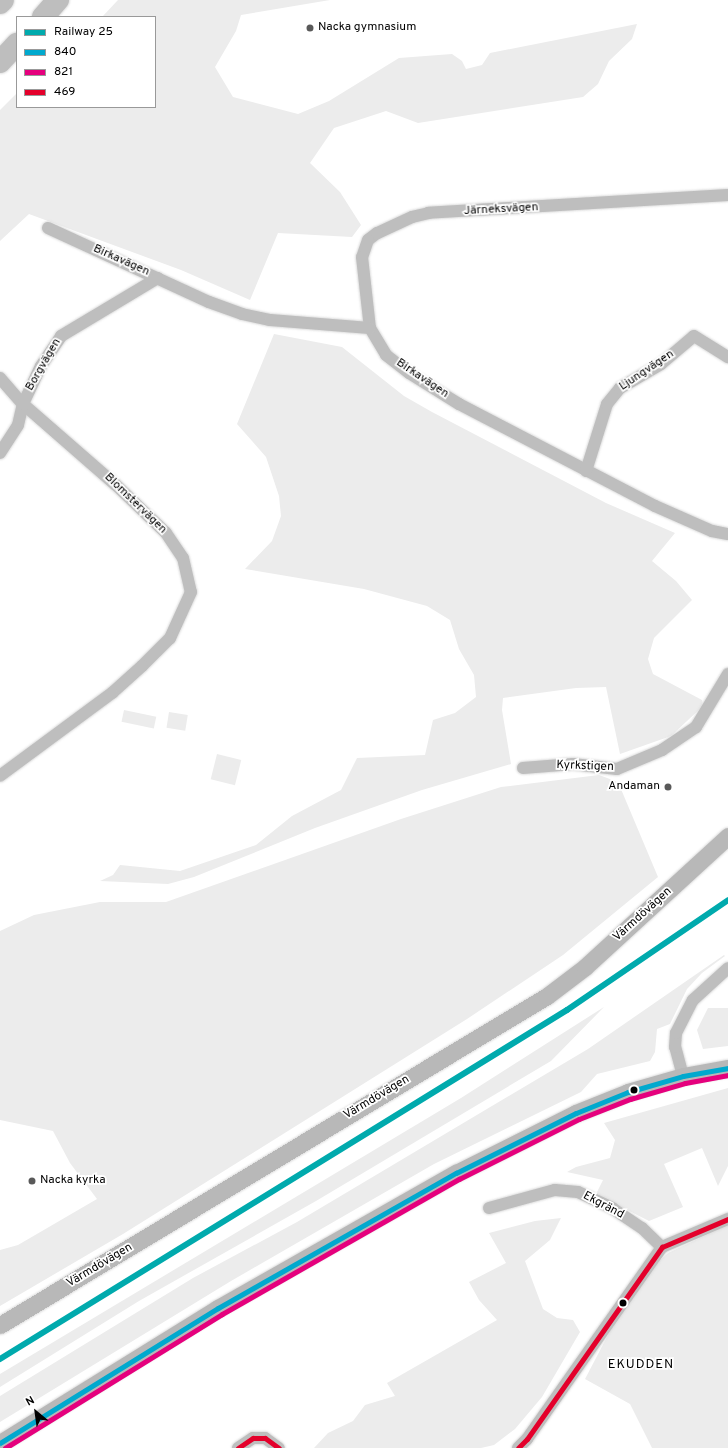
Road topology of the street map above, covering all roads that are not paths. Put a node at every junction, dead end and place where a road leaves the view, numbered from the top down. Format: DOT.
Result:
graph roads {
  1 [pos="3,0"];
  2 [pos="58,0"];
  3 [pos="0,3"];
  4 [pos="44,16"];
  5 [pos="16,45"];
  6 [pos="0,62"];
  7 [pos="728,196"];
  8 [pos="48,228"];
  9 [pos="158,278"];
  10 [pos="370,328"];
  11 [pos="728,357"];
  12 [pos="0,378"];
  13 [pos="23,404"];
  14 [pos="0,453"];
  15 [pos="586,471"];
  16 [pos="728,534"];
  17 [pos="728,674"];
  18 [pos="523,768"];
  19 [pos="0,776"];
  20 [pos="728,836"];
  21 [pos="728,968"];
  22 [pos="728,1068"];
  23 [pos="683,1076"];
  24 [pos="489,1208"];
  25 [pos="728,1219"];
  26 [pos="662,1248"];
  27 [pos="0,1325"];
  28 [pos="0,1443"];
  29 [pos="238,1448"];
  30 [pos="279,1448"];
  31 [pos="518,1448"];
  1 -- 3 [label="highway"];
  2 -- 4 [label="highway"];
  5 -- 6 [label="highway"];
  7 -- 10 [label="street, Järneksvägen"];
  8 -- 9 [label="street, Birkavägen"];
  9 -- 10 [label="street, Birkavägen"];
  9 -- 13 [label="street, Borgvägen"];
  10 -- 15 [label="street, Birkavägen"];
  11 -- 15 [label="street, Ljungvägen"];
  12 -- 13 [label="street, Blomstervägen"];
  13 -- 14 [label="street, Borgvägen"];
  13 -- 19 [label="street, Blomstervägen"];
  15 -- 16 [label="street, Birkavägen"];
  17 -- 18 [label="street, Kyrkstigen"];
  20 -- 27 [label="main road, Värmdövägen"];
  21 -- 23 [label="street"];
  22 -- 23 [label="main road"];
  23 -- 28 [label="main road"];
  24 -- 26 [label="street, Ekgränd"];
  25 -- 26 [label="street"];
  26 -- 31 [label="street"];
  29 -- 30 [label="street"];
}
